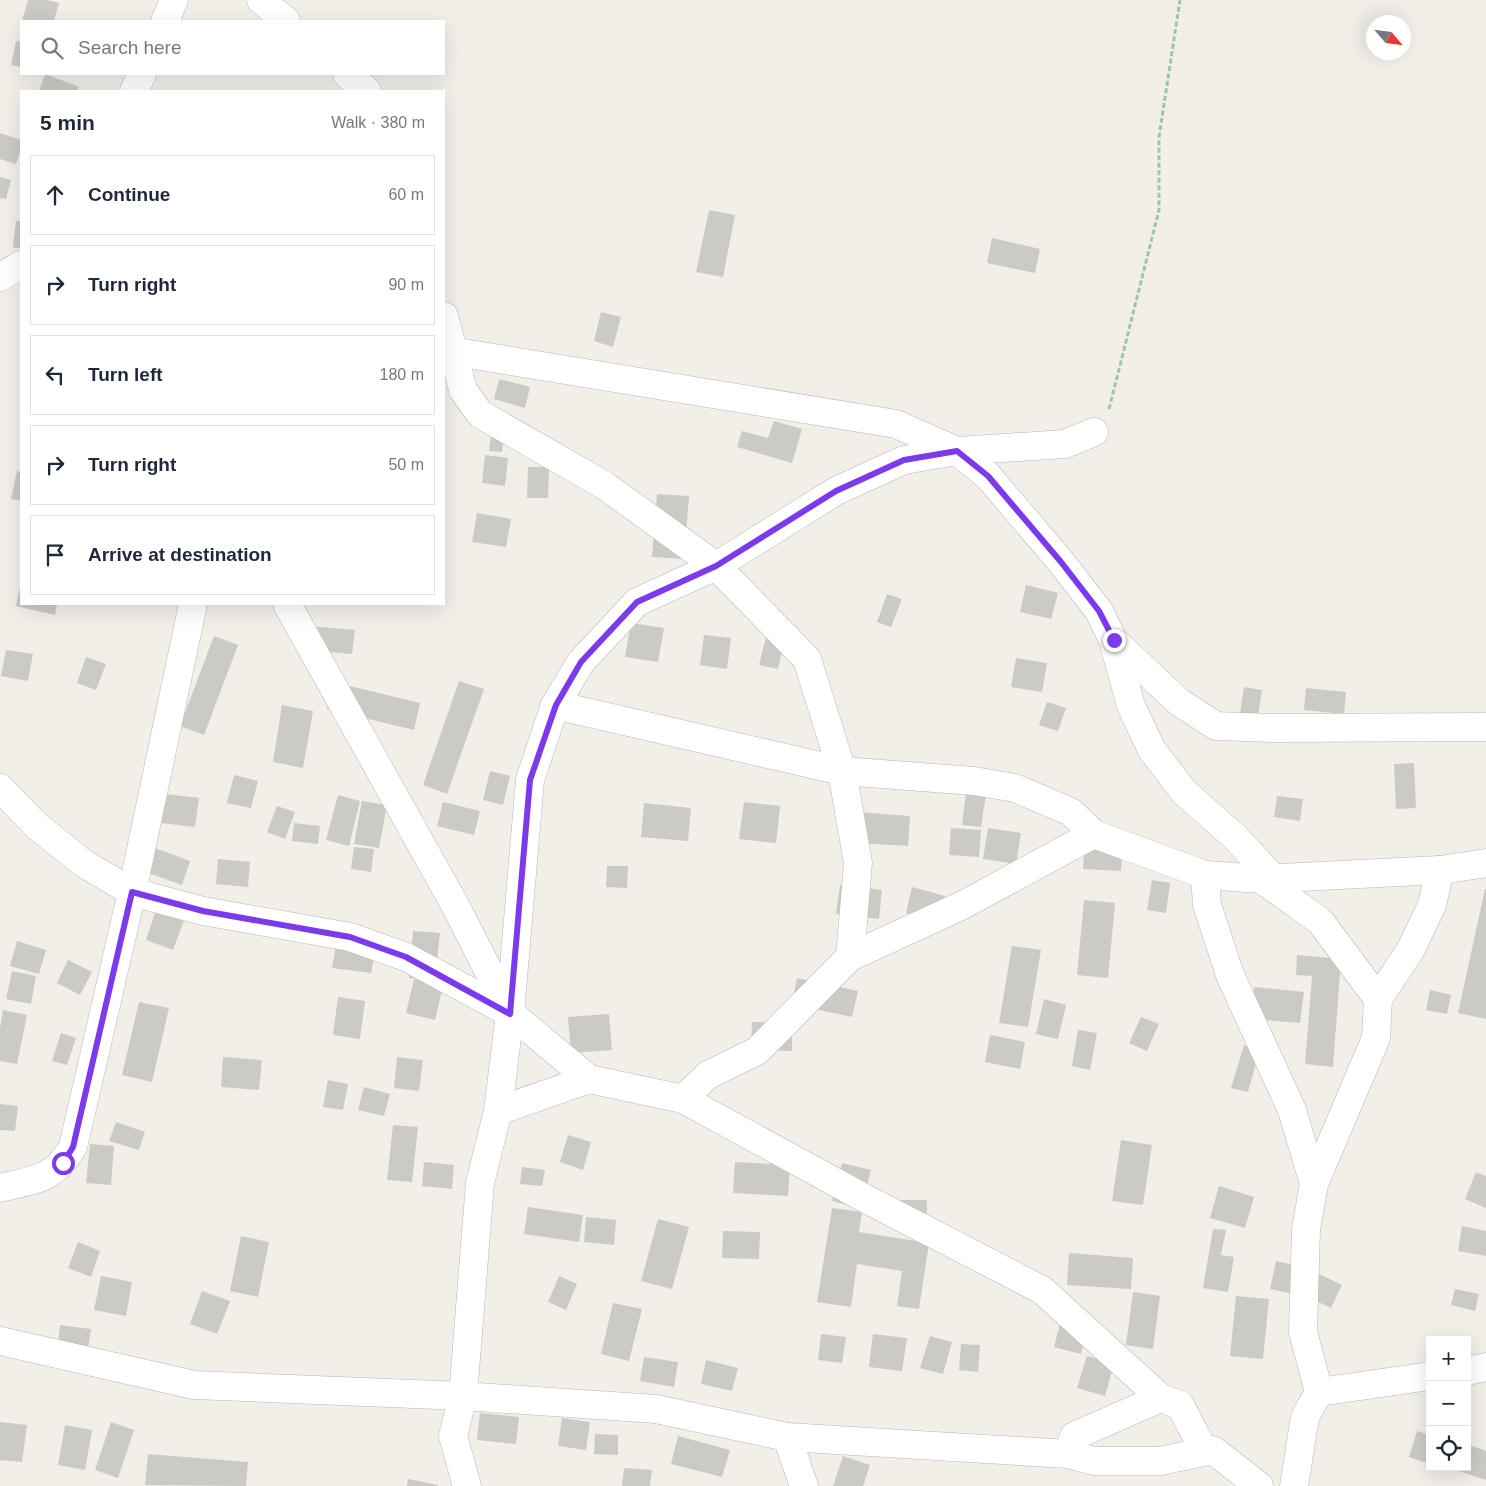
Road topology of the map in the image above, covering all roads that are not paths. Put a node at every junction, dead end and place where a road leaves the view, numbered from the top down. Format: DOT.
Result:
graph roads {
  1 [pos="174,0"];
  2 [pos="262,0"];
  3 [pos="165,20"];
  4 [pos="285,20"];
  5 [pos="142,75"];
  6 [pos="348,75"];
  7 [pos="134,90"];
  8 [pos="366,90"];
  9 [pos="20,266"];
  10 [pos="0,277"];
  11 [pos="445,324"];
  12 [pos="448,350"];
  13 [pos="1094,432"];
  14 [pos="957,451"];
  15 [pos="716,566"];
  16 [pos="193,605"];
  17 [pos="288,605"];
  18 [pos="1114,640"];
  19 [pos="556,705"];
  20 [pos="1486,727"];
  21 [pos="842,771"];
  22 [pos="0,788"];
  23 [pos="1094,834"];
  24 [pos="1486,863"];
  25 [pos="1440,870"];
  26 [pos="1206,875"];
  27 [pos="1267,878"];
  28 [pos="132,892"];
  29 [pos="850,957"];
  30 [pos="1378,999"];
  31 [pos="510,1014"];
  32 [pos="589,1079"];
  33 [pos="683,1099"];
  34 [pos="498,1111"];
  35 [pos="1314,1184"];
  36 [pos="0,1188"];
  37 [pos="0,1341"];
  38 [pos="1486,1367"];
  39 [pos="1471,1370"];
  40 [pos="1426,1377"];
  41 [pos="1319,1392"];
  42 [pos="462,1396"];
  43 [pos="1160,1398"];
  44 [pos="787,1437"];
  45 [pos="1204,1451"];
  46 [pos="1068,1454"];
  47 [pos="467,1486"];
  48 [pos="804,1486"];
  49 [pos="1260,1486"];
  50 [pos="1294,1486"];
  1 -- 3 [label="street"];
  2 -- 4 [label="street"];
  5 -- 7 [label="street"];
  6 -- 8 [label="street"];
  9 -- 10 [label="street"];
  11 -- 12 [label="street"];
  12 -- 14 [label="street"];
  12 -- 15 [label="street"];
  13 -- 14 [label="street"];
  14 -- 15 [label="street"];
  14 -- 18 [label="street"];
  15 -- 19 [label="street"];
  15 -- 21 [label="street"];
  16 -- 28 [label="street"];
  17 -- 31 [label="street"];
  18 -- 20 [label="street"];
  18 -- 27 [label="street"];
  19 -- 21 [label="street"];
  19 -- 31 [label="street"];
  21 -- 23 [label="street"];
  21 -- 29 [label="street"];
  22 -- 28 [label="street"];
  23 -- 26 [label="street"];
  23 -- 29 [label="street"];
  24 -- 25 [label="street"];
  25 -- 27 [label="street"];
  25 -- 30 [label="street"];
  26 -- 27 [label="street"];
  26 -- 35 [label="street"];
  27 -- 30 [label="street"];
  28 -- 31 [label="street"];
  28 -- 36 [label="street"];
  29 -- 33 [label="street"];
  30 -- 35 [label="street"];
  31 -- 32 [label="street"];
  31 -- 34 [label="street"];
  32 -- 33 [label="street"];
  32 -- 34 [label="street"];
  33 -- 43 [label="street"];
  34 -- 42 [label="street"];
  35 -- 41 [label="street"];
  37 -- 42 [label="street"];
  38 -- 39 [label="street"];
  40 -- 41 [label="street"];
  41 -- 50 [label="street"];
  42 -- 44 [label="street"];
  42 -- 47 [label="street"];
  43 -- 45 [label="street"];
  43 -- 46 [label="street"];
  44 -- 46 [label="street"];
  44 -- 48 [label="street"];
  45 -- 46 [label="street"];
  45 -- 49 [label="street"];
}
